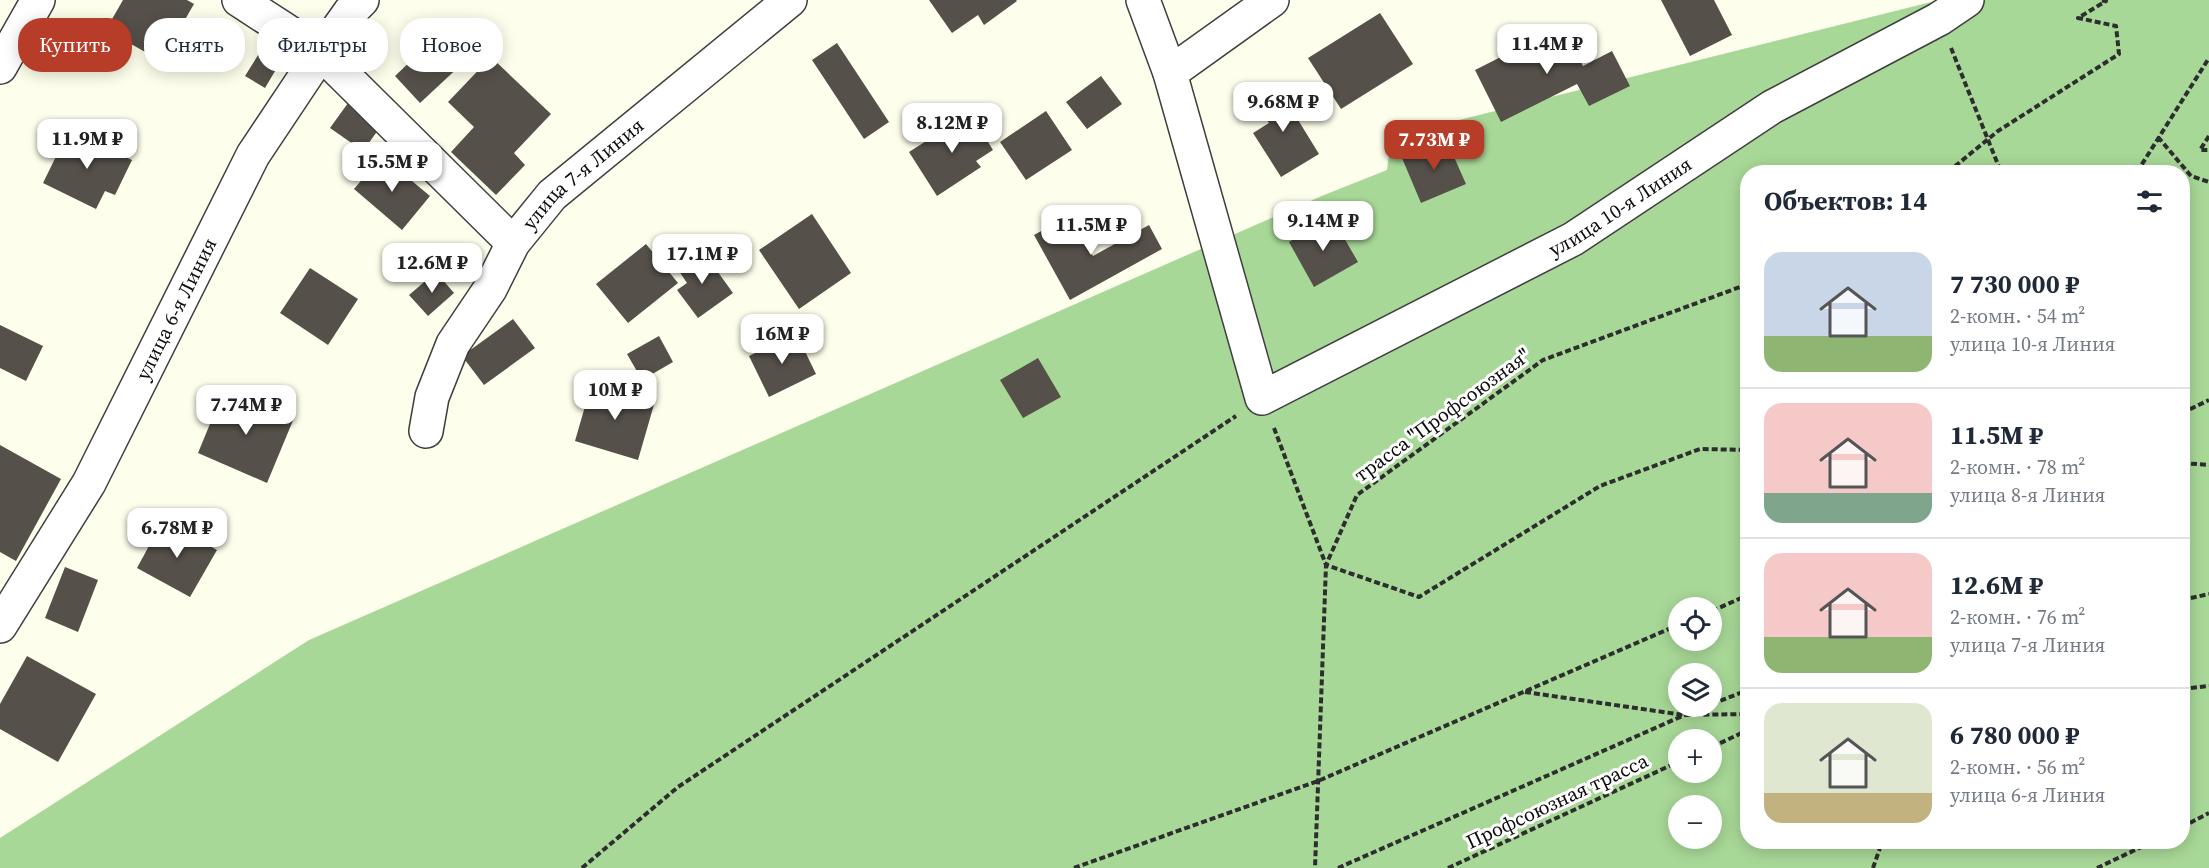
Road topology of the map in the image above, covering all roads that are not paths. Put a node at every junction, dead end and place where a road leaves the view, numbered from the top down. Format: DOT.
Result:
graph roads {
  1 [pos="38,0"];
  2 [pos="239,0"];
  3 [pos="362,0"];
  4 [pos="790,0"];
  5 [pos="1143,0"];
  6 [pos="1272,0"];
  7 [pos="1967,0"];
  8 [pos="267,18"];
  9 [pos="346,18"];
  10 [pos="0,67"];
  11 [pos="308,72"];
  12 [pos="340,72"];
  13 [pos="1170,73"];
  14 [pos="513,243"];
  15 [pos="426,431"];
  16 [pos="0,626"];
  1 -- 10 [label="street"];
  2 -- 8 [label="street"];
  3 -- 9 [label="street, улица 6-я Линия"];
  4 -- 14 [label="street, улица 7-я Линия"];
  5 -- 13 [label="street"];
  6 -- 13 [label="street"];
  7 -- 13 [label="street, улица 10-я Линия"];
  11 -- 16 [label="street, улица 6-я Линия"];
  12 -- 14 [label="street"];
  14 -- 15 [label="street, улица 7-я Линия"];
}
